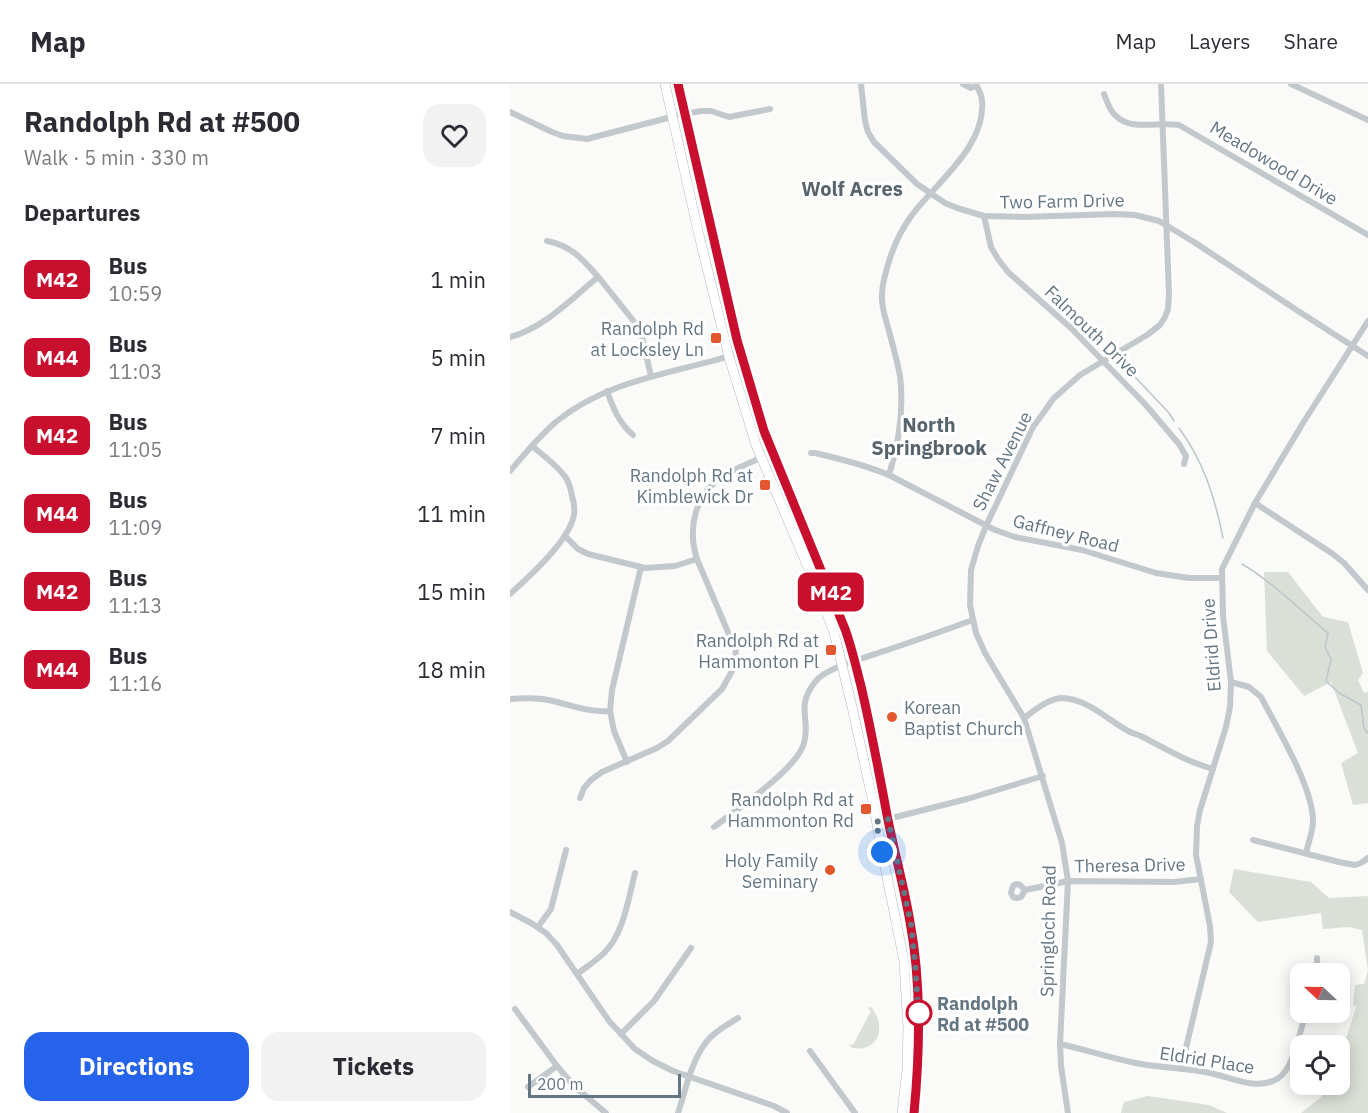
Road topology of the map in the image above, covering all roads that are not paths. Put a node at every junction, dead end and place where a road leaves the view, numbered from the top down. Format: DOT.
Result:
graph roads {
  1 [pos="665,84"];
  2 [pos="678,84"];
  3 [pos="861,84"];
  4 [pos="963,84"];
  5 [pos="1161,84"];
  6 [pos="1291,84"];
  7 [pos="976,85"];
  8 [pos="1104,94"];
  9 [pos="770,109"];
  10 [pos="510,112"];
  11 [pos="685,114"];
  12 [pos="672,117"];
  13 [pos="1368,120"];
  14 [pos="1163,124"];
  15 [pos="930,194"];
  16 [pos="984,216"];
  17 [pos="1166,225"];
  18 [pos="1368,235"];
  19 [pos="547,241"];
  20 [pos="598,277"];
  21 [pos="1368,321"];
  22 [pos="510,337"];
  23 [pos="1352,345"];
  24 [pos="741,353"];
  25 [pos="1368,356"];
  26 [pos="729,357"];
  27 [pos="1104,361"];
  28 [pos="651,376"];
  29 [pos="607,391"];
  30 [pos="633,435"];
  31 [pos="532,446"];
  32 [pos="811,453"];
  33 [pos="762,456"];
  34 [pos="1184,464"];
  35 [pos="510,471"];
  36 [pos="890,475"];
  37 [pos="1255,504"];
  38 [pos="986,526"];
  39 [pos="565,537"];
  40 [pos="697,559"];
  41 [pos="640,567"];
  42 [pos="1222,578"];
  43 [pos="1368,590"];
  44 [pos="510,594"];
  45 [pos="972,620"];
  46 [pos="854,660"];
  47 [pos="842,666"];
  48 [pos="1231,682"];
  49 [pos="510,699"];
  50 [pos="610,711"];
  51 [pos="1024,718"];
  52 [pos="627,762"];
  53 [pos="1213,769"];
  54 [pos="1043,776"];
  55 [pos="580,798"];
  56 [pos="888,819"];
  57 [pos="876,822"];
  58 [pos="714,827"];
  59 [pos="1253,840"];
  60 [pos="566,850"];
  61 [pos="1306,853"];
  62 [pos="1368,858"];
  63 [pos="634,873"];
  64 [pos="1201,879"];
  65 [pos="1068,881"];
  66 [pos="1025,890"];
  67 [pos="510,912"];
  68 [pos="538,927"];
  69 [pos="691,948"];
  70 [pos="1317,958"];
  71 [pos="1317,963"];
  72 [pos="577,974"];
  73 [pos="515,1009"];
  74 [pos="738,1018"];
  75 [pos="1303,1023"];
  76 [pos="621,1034"];
  77 [pos="1060,1044"];
  78 [pos="810,1051"];
  79 [pos="557,1066"];
  80 [pos="1181,1069"];
  81 [pos="690,1078"];
  82 [pos="528,1087"];
  83 [pos="606,1113"];
  84 [pos="678,1113"];
  85 [pos="787,1113"];
  86 [pos="855,1113"];
  87 [pos="902,1113"];
  88 [pos="914,1113"];
  89 [pos="1068,1113"];
  1 -- 12 [label="main road"];
  2 -- 11 [label="main road"];
  3 -- 15 [label="street, Two Farm Drive"];
  4 -- 7 [label="street"];
  5 -- 14 [label="street, Shaw Avenue"];
  6 -- 13 [label="street"];
  7 -- 15 [label="street"];
  8 -- 14 [label="street, Meadowood Drive"];
  9 -- 11 [label="street"];
  10 -- 12 [label="street"];
  11 -- 12 [label="street"];
  11 -- 24 [label="main road"];
  12 -- 26 [label="main road"];
  14 -- 17 [label="street, Shaw Avenue"];
  14 -- 18 [label="street, Meadowood Drive"];
  15 -- 16 [label="street, Two Farm Drive"];
  15 -- 36 [label="street"];
  16 -- 17 [label="street, Two Farm Drive"];
  16 -- 27 [label="street, Falmouth Drive"];
  17 -- 23 [label="street, Two Farm Drive"];
  17 -- 27 [label="street, Shaw Avenue"];
  19 -- 20 [label="street"];
  20 -- 22 [label="street"];
  20 -- 28 [label="street"];
  21 -- 23 [label="street, Eldrid Drive"];
  23 -- 25 [label="street, Two Farm Drive"];
  23 -- 37 [label="street, Eldrid Drive"];
  24 -- 26 [label="street"];
  24 -- 46 [label="main road"];
  26 -- 28 [label="street"];
  26 -- 33 [label="main road"];
  27 -- 34 [label="street, Falmouth Drive"];
  27 -- 38 [label="street, Shaw Avenue"];
  28 -- 29 [label="street"];
  29 -- 30 [label="street"];
  29 -- 31 [label="street"];
  31 -- 35 [label="street"];
  31 -- 39 [label="street"];
  32 -- 36 [label="street, Gaffney Road"];
  33 -- 40 [label="street"];
  33 -- 47 [label="main road"];
  36 -- 38 [label="street, Gaffney Road"];
  37 -- 42 [label="street, Eldrid Drive"];
  37 -- 43 [label="street"];
  38 -- 42 [label="street, Gaffney Road"];
  38 -- 45 [label="street, Shaw Avenue"];
  39 -- 41 [label="street"];
  39 -- 44 [label="street"];
  40 -- 41 [label="street"];
  40 -- 52 [label="street"];
  41 -- 50 [label="street"];
  42 -- 48 [label="street, Eldrid Drive"];
  45 -- 46 [label="street"];
  45 -- 51 [label="street, Shaw Avenue"];
  46 -- 47 [label="street"];
  46 -- 56 [label="main road"];
  47 -- 57 [label="main road"];
  47 -- 58 [label="street"];
  48 -- 53 [label="street, Eldrid Drive"];
  48 -- 61 [label="street"];
  49 -- 50 [label="street"];
  50 -- 52 [label="street"];
  51 -- 53 [label="street"];
  51 -- 54 [label="street, Springloch Road"];
  52 -- 55 [label="street"];
  53 -- 64 [label="street, Eldrid Drive"];
  54 -- 56 [label="street"];
  54 -- 65 [label="street, Springloch Road"];
  56 -- 57 [label="street"];
  56 -- 88 [label="main road"];
  57 -- 87 [label="main road"];
  59 -- 61 [label="street"];
  60 -- 68 [label="street"];
  61 -- 62 [label="street"];
  63 -- 72 [label="street"];
  64 -- 65 [label="street, Theresa Drive"];
  64 -- 80 [label="street, Eldrid Drive"];
  65 -- 66 [label="street, Theresa Drive"];
  65 -- 77 [label="street, Springloch Road"];
  67 -- 68 [label="street"];
  68 -- 72 [label="street"];
  69 -- 76 [label="street"];
  70 -- 71 [label="street"];
  72 -- 76 [label="street"];
  73 -- 79 [label="street"];
  74 -- 81 [label="street"];
  75 -- 80 [label="street, Eldrid Place"];
  76 -- 81 [label="street"];
  77 -- 80 [label="street, Eldrid Place"];
  77 -- 89 [label="street, Springloch Road"];
  78 -- 86 [label="street"];
  79 -- 82 [label="street"];
  79 -- 83 [label="street"];
  81 -- 84 [label="street"];
  81 -- 85 [label="street"];
}
